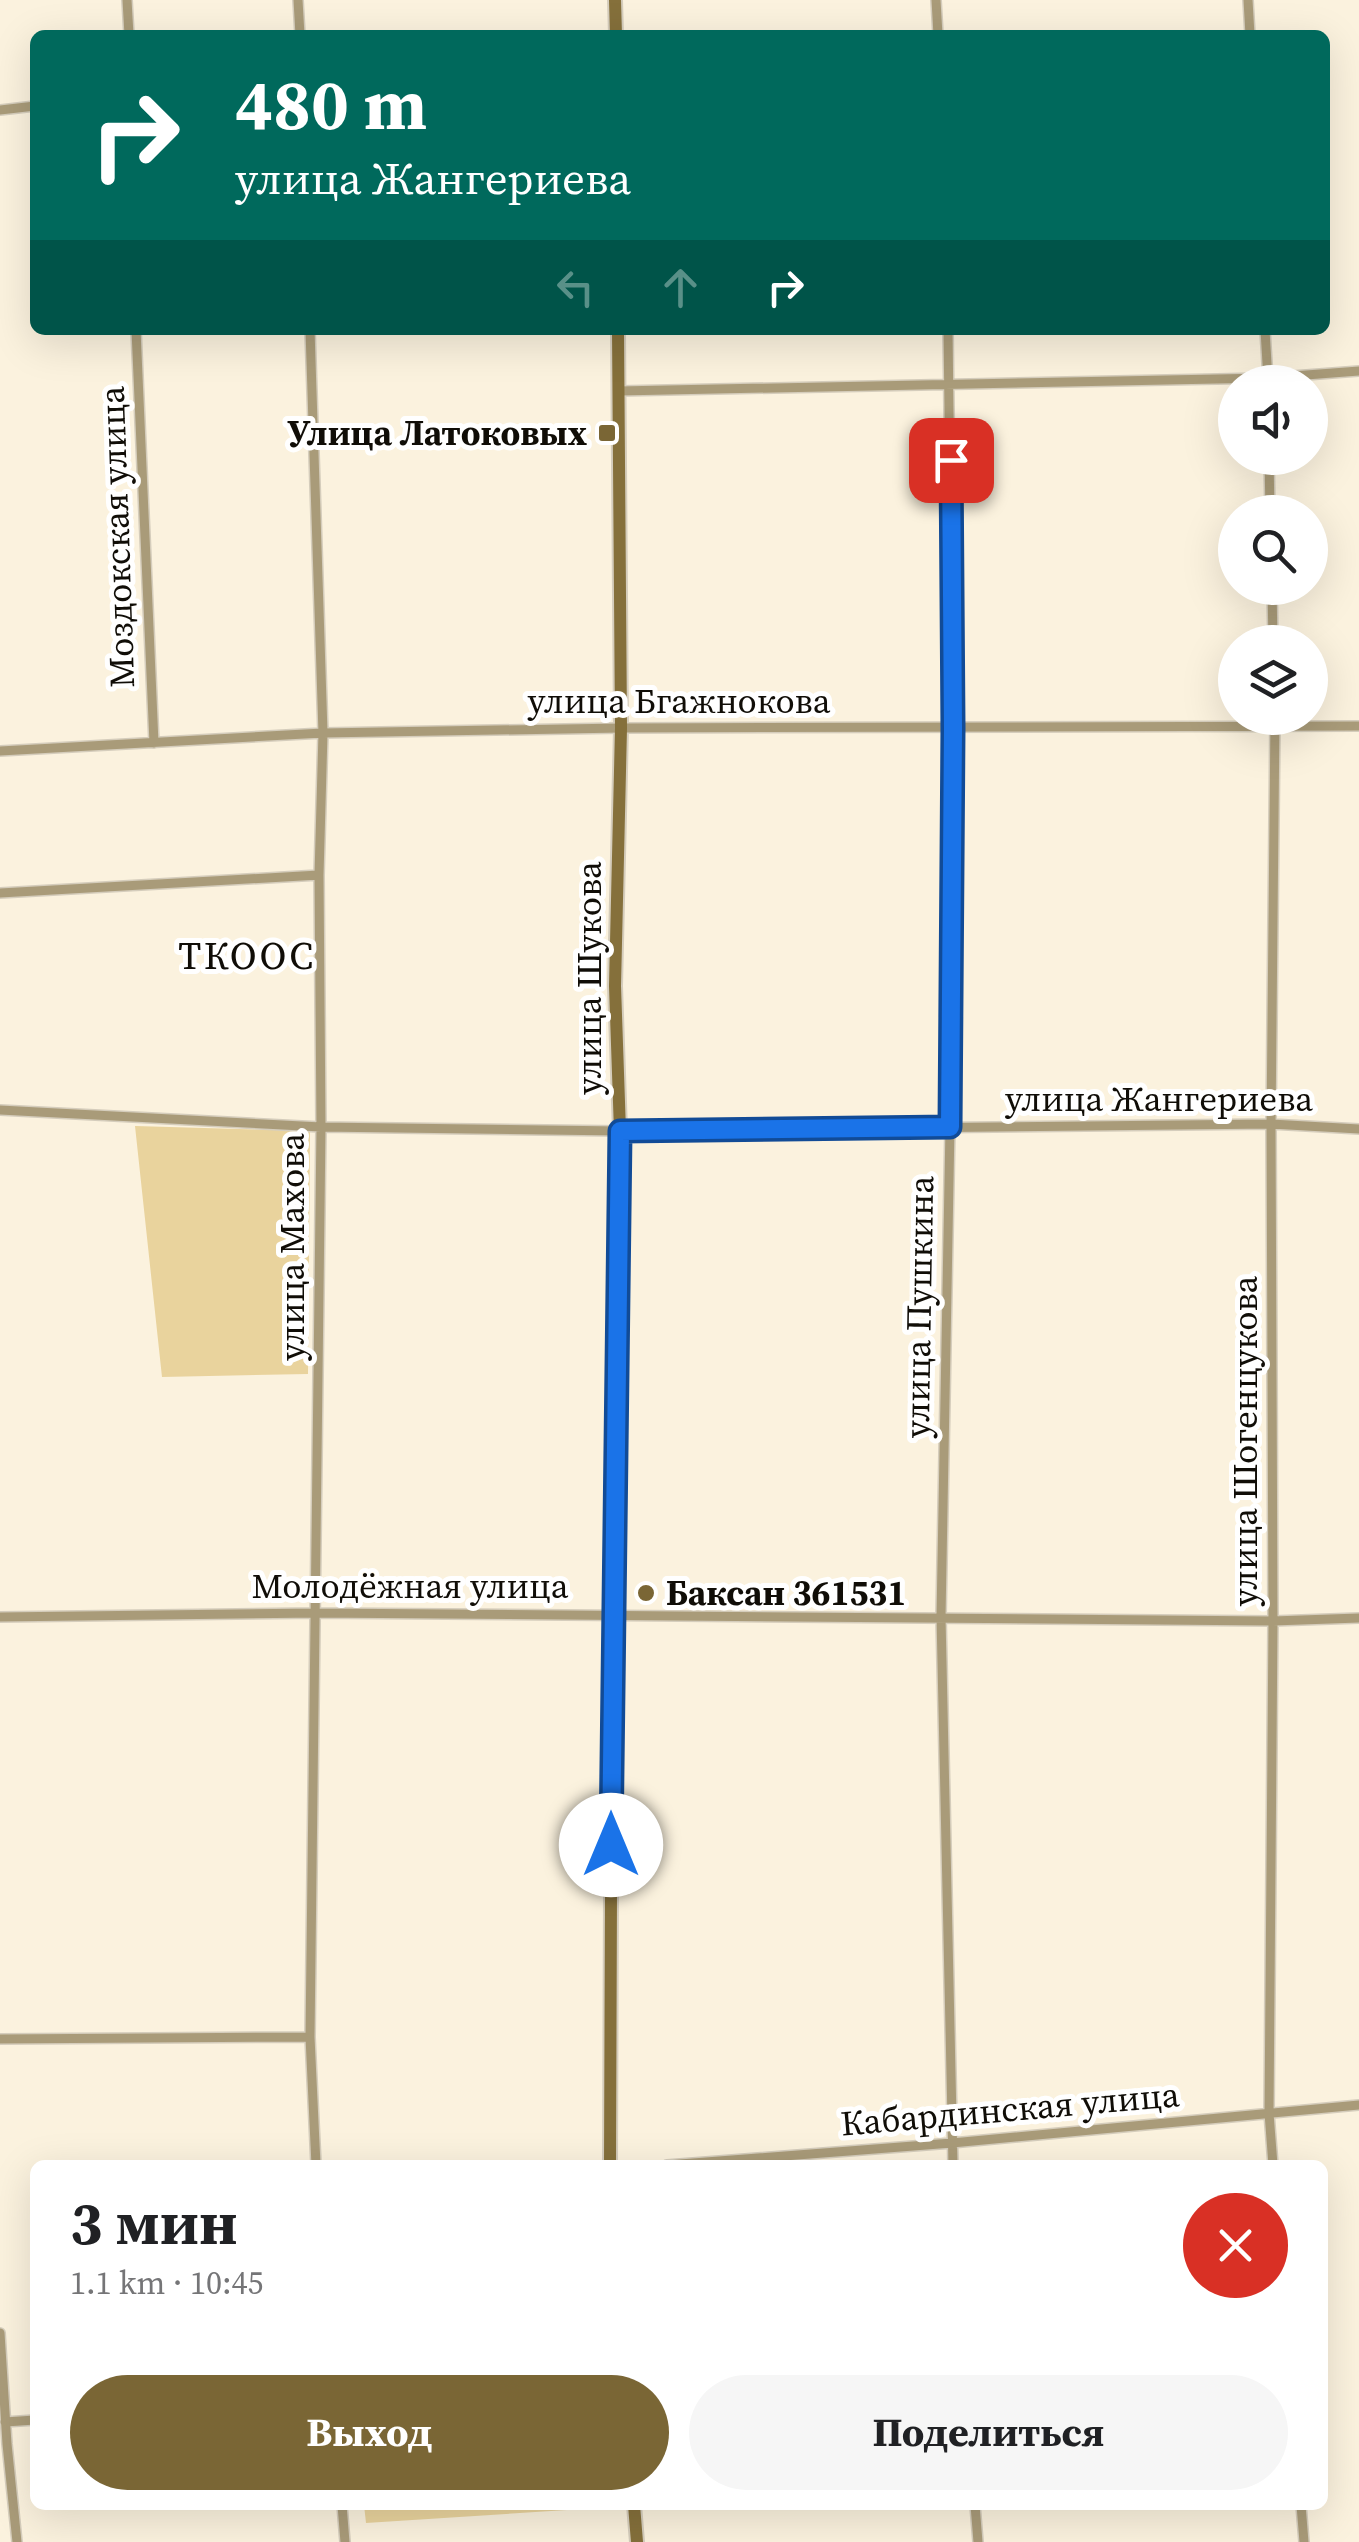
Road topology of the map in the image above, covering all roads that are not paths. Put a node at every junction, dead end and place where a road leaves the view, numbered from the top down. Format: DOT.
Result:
graph roads {
  1 [pos="127,0"];
  2 [pos="298,0"];
  3 [pos="615,0"];
  4 [pos="936,0"];
  5 [pos="1248,0"];
  6 [pos="128,30"];
  7 [pos="300,30"];
  8 [pos="616,30"];
  9 [pos="938,30"];
  10 [pos="1250,30"];
  11 [pos="30,107"];
  12 [pos="0,110"];
  13 [pos="136,335"];
  14 [pos="310,335"];
  15 [pos="618,335"];
  16 [pos="948,335"];
  17 [pos="1265,335"];
  18 [pos="1267,365"];
  19 [pos="1359,371"];
  20 [pos="1328,374"];
  21 [pos="1218,381"];
  22 [pos="950,384"];
  23 [pos="618,391"];
  24 [pos="1218,722"];
  25 [pos="1328,724"];
  26 [pos="1359,726"];
  27 [pos="621,728"];
  28 [pos="953,728"];
  29 [pos="323,733"];
  30 [pos="1275,735"];
  31 [pos="154,742"];
  32 [pos="0,752"];
  33 [pos="319,875"];
  34 [pos="0,893"];
  35 [pos="0,1110"];
  36 [pos="1271,1124"];
  37 [pos="321,1127"];
  38 [pos="950,1127"];
  39 [pos="1359,1128"];
  40 [pos="620,1131"];
  41 [pos="316,1613"];
  42 [pos="612,1614"];
  43 [pos="942,1616"];
  44 [pos="0,1617"];
  45 [pos="1359,1618"];
  46 [pos="1273,1620"];
  47 [pos="310,2037"];
  48 [pos="0,2039"];
  49 [pos="1359,2105"];
  50 [pos="1269,2113"];
  51 [pos="952,2143"];
  52 [pos="316,2160"];
  53 [pos="610,2160"];
  54 [pos="732,2160"];
  55 [pos="953,2160"];
  56 [pos="1273,2160"];
  57 [pos="0,2333"];
  58 [pos="30,2420"];
  59 [pos="5,2422"];
  60 [pos="3,2444"];
  61 [pos="342,2510"];
  62 [pos="634,2510"];
  63 [pos="975,2510"];
  64 [pos="1301,2510"];
  65 [pos="16,2542"];
  66 [pos="345,2542"];
  67 [pos="637,2542"];
  68 [pos="978,2542"];
  69 [pos="1304,2542"];
  1 -- 6 [label="street"];
  2 -- 7 [label="street"];
  3 -- 8 [label="main road"];
  4 -- 9 [label="street"];
  5 -- 10 [label="street"];
  11 -- 12 [label="street"];
  13 -- 31 [label="street, Моздокская улица"];
  14 -- 29 [label="street, улица Махова"];
  15 -- 23 [label="main road, улица Шукова"];
  16 -- 22 [label="street, улица Пушкина"];
  17 -- 18 [label="street"];
  19 -- 20 [label="street"];
  21 -- 22 [label="street"];
  22 -- 23 [label="street"];
  22 -- 28 [label="street, улица Пушкина"];
  23 -- 27 [label="main road, улица Шукова"];
  24 -- 28 [label="street, улица Бгажнокова"];
  25 -- 26 [label="street, улица Бгажнокова"];
  27 -- 28 [label="street, улица Бгажнокова"];
  27 -- 29 [label="street, улица Бгажнокова"];
  27 -- 40 [label="main road, улица Шукова"];
  28 -- 38 [label="street, улица Пушкина"];
  29 -- 31 [label="street, улица Бгажнокова"];
  29 -- 33 [label="street, улица Махова"];
  30 -- 36 [label="street, улица Шогенцукова"];
  31 -- 32 [label="street, улица Бгажнокова"];
  33 -- 34 [label="street"];
  33 -- 37 [label="street, улица Махова"];
  35 -- 37 [label="street, улица Жангериева"];
  36 -- 38 [label="street, улица Жангериева"];
  36 -- 39 [label="street, улица Жангериева"];
  36 -- 46 [label="street, улица Шогенцукова"];
  37 -- 40 [label="street, улица Жангериева"];
  37 -- 41 [label="street, улица Махова"];
  38 -- 40 [label="street, улица Жангериева"];
  38 -- 43 [label="street, улица Пушкина"];
  40 -- 42 [label="main road, улица Шукова"];
  41 -- 42 [label="street, Молодёжная улица"];
  41 -- 44 [label="street, Молодёжная улица"];
  41 -- 47 [label="street, улица Махова"];
  42 -- 43 [label="street, Молодёжная улица"];
  42 -- 53 [label="main road, улица Шукова"];
  43 -- 46 [label="street, Молодёжная улица"];
  43 -- 51 [label="street, улица Пушкина"];
  45 -- 46 [label="street, Молодёжная улица"];
  46 -- 50 [label="street, улица Шогенцукова"];
  47 -- 48 [label="street"];
  47 -- 52 [label="street, улица Махова"];
  49 -- 50 [label="street, Кабардинская улица"];
  50 -- 51 [label="street, Кабардинская улица"];
  50 -- 56 [label="street, улица Шогенцукова"];
  51 -- 54 [label="street, Кабардинская улица"];
  51 -- 55 [label="street, улица Пушкина"];
  57 -- 59 [label="street"];
  58 -- 59 [label="street"];
  59 -- 60 [label="street"];
  60 -- 65 [label="street"];
  61 -- 66 [label="street"];
  62 -- 67 [label="main road"];
  63 -- 68 [label="street"];
  64 -- 69 [label="street"];
}
